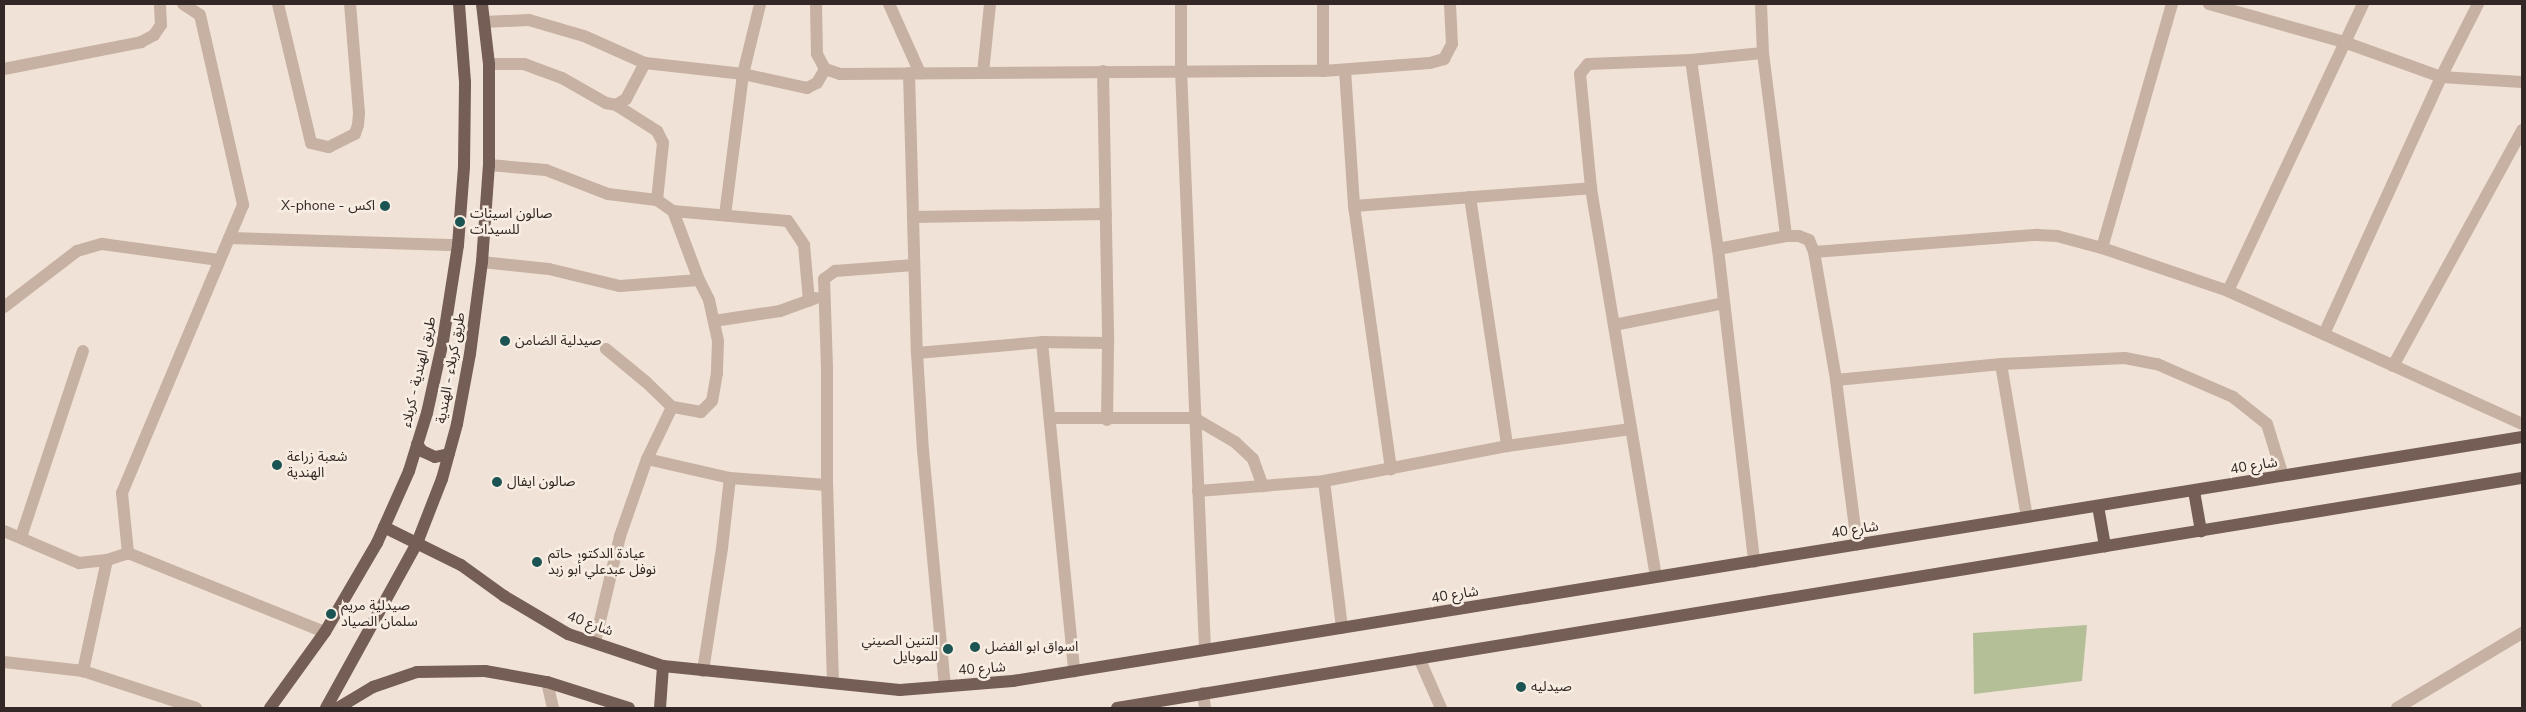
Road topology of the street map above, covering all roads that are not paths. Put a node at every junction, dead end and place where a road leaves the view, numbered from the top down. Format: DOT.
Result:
graph roads {
  1 [pos="160,4"];
  2 [pos="183,4"];
  3 [pos="278,4"];
  4 [pos="350,4"];
  5 [pos="459,4"];
  6 [pos="482,4"];
  7 [pos="760,4"];
  8 [pos="816,4"];
  9 [pos="889,4"];
  10 [pos="990,4"];
  11 [pos="1181,4"];
  12 [pos="1323,4"];
  13 [pos="1450,4"];
  14 [pos="1761,4"];
  15 [pos="2172,4"];
  16 [pos="2209,4"];
  17 [pos="2363,4"];
  18 [pos="2478,4"];
  19 [pos="484,22"];
  20 [pos="2344,42"];
  21 [pos="1763,53"];
  22 [pos="1691,60"];
  23 [pos="489,64"];
  24 [pos="645,64"];
  25 [pos="4,69"];
  26 [pos="825,69"];
  27 [pos="1181,70"];
  28 [pos="1345,70"];
  29 [pos="1103,71"];
  30 [pos="1323,71"];
  31 [pos="983,72"];
  32 [pos="914,73"];
  33 [pos="743,74"];
  34 [pos="2442,78"];
  35 [pos="2522,82"];
  36 [pos="616,105"];
  37 [pos="2522,130"];
  38 [pos="488,165"];
  39 [pos="1591,188"];
  40 [pos="1470,197"];
  41 [pos="657,200"];
  42 [pos="1354,206"];
  43 [pos="673,211"];
  44 [pos="1106,214"];
  45 [pos="725,215"];
  46 [pos="913,217"];
  47 [pos="1786,236"];
  48 [pos="229,238"];
  49 [pos="458,245"];
  50 [pos="2102,248"];
  51 [pos="1718,249"];
  52 [pos="1814,252"];
  53 [pos="219,260"];
  54 [pos="482,262"];
  55 [pos="914,265"];
  56 [pos="698,280"];
  57 [pos="2228,291"];
  58 [pos="824,296"];
  59 [pos="809,301"];
  60 [pos="1724,303"];
  61 [pos="4,307"];
  62 [pos="714,321"];
  63 [pos="1614,325"];
  64 [pos="2324,334"];
  65 [pos="1042,342"];
  66 [pos="1108,343"];
  67 [pos="606,349"];
  68 [pos="83,351"];
  69 [pos="917,353"];
  70 [pos="2001,364"];
  71 [pos="2393,366"];
  72 [pos="1836,380"];
  73 [pos="672,407"];
  74 [pos="1051,418"];
  75 [pos="1194,418"];
  76 [pos="1107,420"];
  77 [pos="2522,422"];
  78 [pos="1631,429"];
  79 [pos="2522,437"];
  80 [pos="417,444"];
  81 [pos="1507,446"];
  82 [pos="449,454"];
  83 [pos="647,459"];
  84 [pos="1391,469"];
  85 [pos="2283,476"];
  86 [pos="730,478"];
  87 [pos="2522,478"];
  88 [pos="1324,481"];
  89 [pos="827,485"];
  90 [pos="1263,486"];
  91 [pos="1198,491"];
  92 [pos="2194,491"];
  93 [pos="2098,506"];
  94 [pos="2027,518"];
  95 [pos="384,528"];
  96 [pos="4,531"];
  97 [pos="2201,531"];
  98 [pos="21,537"];
  99 [pos="417,543"];
  100 [pos="1857,545"];
  101 [pos="2105,546"];
  102 [pos="128,553"];
  103 [pos="107,560"];
  104 [pos="1754,562"];
  105 [pos="1656,577"];
  106 [pos="1342,628"];
  107 [pos="325,632"];
  108 [pos="2522,633"];
  109 [pos="595,642"];
  110 [pos="1205,650"];
  111 [pos="1419,658"];
  112 [pos="4,666"];
  113 [pos="663,666"];
  114 [pos="83,671"];
  115 [pos="703,671"];
  116 [pos="1074,671"];
  117 [pos="547,682"];
  118 [pos="833,683"];
  119 [pos="945,686"];
  120 [pos="1203,693"];
  121 [pos="196,708"];
  122 [pos="270,708"];
  123 [pos="326,708"];
  124 [pos="338,708"];
  125 [pos="554,708"];
  126 [pos="629,708"];
  127 [pos="660,708"];
  128 [pos="1117,708"];
  129 [pos="1205,708"];
  130 [pos="1441,708"];
  131 [pos="2397,708"];
  1 -- 25 [label="street"];
  2 -- 48 [label="street"];
  3 -- 4 [label="street"];
  5 -- 49 [label="main road, طريق الهندية - كربلاء"];
  6 -- 19 [label="main road, طريق كربلاء - الهندية"];
  7 -- 33 [label="street"];
  8 -- 26 [label="street"];
  9 -- 32 [label="street"];
  10 -- 31 [label="street"];
  11 -- 27 [label="street"];
  12 -- 30 [label="street"];
  13 -- 28 [label="street"];
  14 -- 21 [label="street"];
  15 -- 50 [label="street"];
  16 -- 20 [label="street"];
  17 -- 20 [label="street"];
  18 -- 34 [label="street"];
  19 -- 23 [label="main road, طريق كربلاء - الهندية"];
  19 -- 24 [label="street"];
  20 -- 34 [label="street"];
  20 -- 57 [label="street"];
  21 -- 22 [label="street"];
  21 -- 47 [label="street"];
  22 -- 39 [label="street"];
  22 -- 51 [label="street"];
  23 -- 36 [label="street"];
  23 -- 38 [label="main road, طريق كربلاء - الهندية"];
  24 -- 33 [label="street"];
  24 -- 36 [label="street"];
  26 -- 32 [label="street"];
  26 -- 33 [label="street"];
  27 -- 29 [label="street"];
  27 -- 30 [label="street"];
  27 -- 75 [label="street"];
  28 -- 30 [label="street"];
  28 -- 42 [label="street"];
  29 -- 31 [label="street"];
  29 -- 44 [label="street"];
  31 -- 32 [label="street"];
  32 -- 46 [label="street"];
  33 -- 45 [label="street"];
  34 -- 35 [label="street"];
  34 -- 64 [label="street"];
  36 -- 41 [label="street"];
  37 -- 71 [label="street"];
  38 -- 41 [label="street"];
  38 -- 54 [label="main road, طريق كربلاء - الهندية"];
  39 -- 40 [label="street"];
  39 -- 63 [label="street"];
  40 -- 42 [label="street"];
  40 -- 81 [label="street"];
  41 -- 43 [label="street"];
  42 -- 84 [label="street"];
  43 -- 45 [label="street"];
  43 -- 56 [label="street"];
  44 -- 46 [label="street"];
  44 -- 66 [label="street"];
  45 -- 59 [label="street"];
  46 -- 55 [label="street"];
  47 -- 51 [label="street"];
  47 -- 52 [label="street"];
  48 -- 49 [label="street"];
  48 -- 53 [label="street"];
  49 -- 80 [label="main road, طريق الهندية - كربلاء"];
  50 -- 52 [label="street"];
  50 -- 57 [label="street"];
  51 -- 60 [label="street"];
  52 -- 72 [label="street"];
  53 -- 61 [label="street"];
  53 -- 102 [label="street"];
  54 -- 56 [label="street"];
  54 -- 82 [label="main road, طريق كربلاء - الهندية"];
  55 -- 58 [label="street"];
  55 -- 69 [label="street"];
  56 -- 62 [label="street"];
  57 -- 64 [label="street"];
  58 -- 59 [label="street"];
  58 -- 89 [label="street"];
  59 -- 62 [label="street"];
  60 -- 63 [label="street"];
  60 -- 104 [label="street"];
  62 -- 73 [label="street"];
  63 -- 78 [label="street"];
  64 -- 71 [label="street"];
  65 -- 66 [label="street"];
  65 -- 69 [label="street"];
  65 -- 74 [label="street"];
  66 -- 76 [label="street"];
  67 -- 73 [label="street"];
  68 -- 98 [label="street"];
  69 -- 119 [label="street"];
  70 -- 72 [label="street"];
  70 -- 85 [label="street"];
  70 -- 94 [label="street"];
  71 -- 77 [label="street"];
  72 -- 100 [label="street"];
  73 -- 83 [label="street"];
  74 -- 76 [label="street"];
  74 -- 116 [label="street"];
  75 -- 76 [label="street"];
  75 -- 90 [label="street"];
  75 -- 91 [label="street"];
  78 -- 81 [label="street"];
  78 -- 105 [label="street"];
  79 -- 85 [label="main road, شارع 40"];
  80 -- 82 [label="main road"];
  80 -- 95 [label="main road, طريق الهندية - كربلاء"];
  81 -- 84 [label="street"];
  82 -- 99 [label="main road, طريق كربلاء - الهندية"];
  83 -- 86 [label="street"];
  83 -- 109 [label="street"];
  84 -- 88 [label="street"];
  85 -- 92 [label="main road, شارع 40"];
  86 -- 89 [label="street"];
  86 -- 115 [label="street"];
  87 -- 97 [label="main road"];
  88 -- 90 [label="street"];
  88 -- 106 [label="street"];
  89 -- 118 [label="street"];
  90 -- 91 [label="street"];
  91 -- 110 [label="street"];
  92 -- 93 [label="main road, شارع 40"];
  92 -- 97 [label="main road"];
  93 -- 94 [label="main road, شارع 40"];
  93 -- 101 [label="main road"];
  94 -- 100 [label="main road, شارع 40"];
  95 -- 99 [label="main road, شارع 40"];
  95 -- 107 [label="main road, طريق الهندية - كربلاء"];
  96 -- 98 [label="street"];
  97 -- 101 [label="main road"];
  98 -- 103 [label="street"];
  99 -- 109 [label="main road, شارع 40"];
  99 -- 123 [label="main road, طريق كربلاء - الهندية"];
  100 -- 104 [label="main road, شارع 40"];
  101 -- 111 [label="main road"];
  102 -- 103 [label="street"];
  102 -- 107 [label="street"];
  103 -- 114 [label="street"];
  104 -- 105 [label="main road, شارع 40"];
  105 -- 106 [label="main road, شارع 40"];
  106 -- 110 [label="main road, شارع 40"];
  107 -- 122 [label="main road, طريق الهندية - كربلاء"];
  108 -- 131 [label="street"];
  109 -- 113 [label="main road, شارع 40"];
  110 -- 116 [label="main road, شارع 40"];
  111 -- 120 [label="main road"];
  111 -- 130 [label="street"];
  112 -- 114 [label="street"];
  113 -- 115 [label="main road, شارع 40"];
  113 -- 127 [label="main road"];
  114 -- 121 [label="street"];
  115 -- 118 [label="main road, شارع 40"];
  116 -- 119 [label="main road, شارع 40"];
  117 -- 124 [label="main road"];
  117 -- 125 [label="street"];
  117 -- 126 [label="main road"];
  118 -- 119 [label="main road, شارع 40"];
  120 -- 128 [label="main road"];
  120 -- 129 [label="street"];
}
